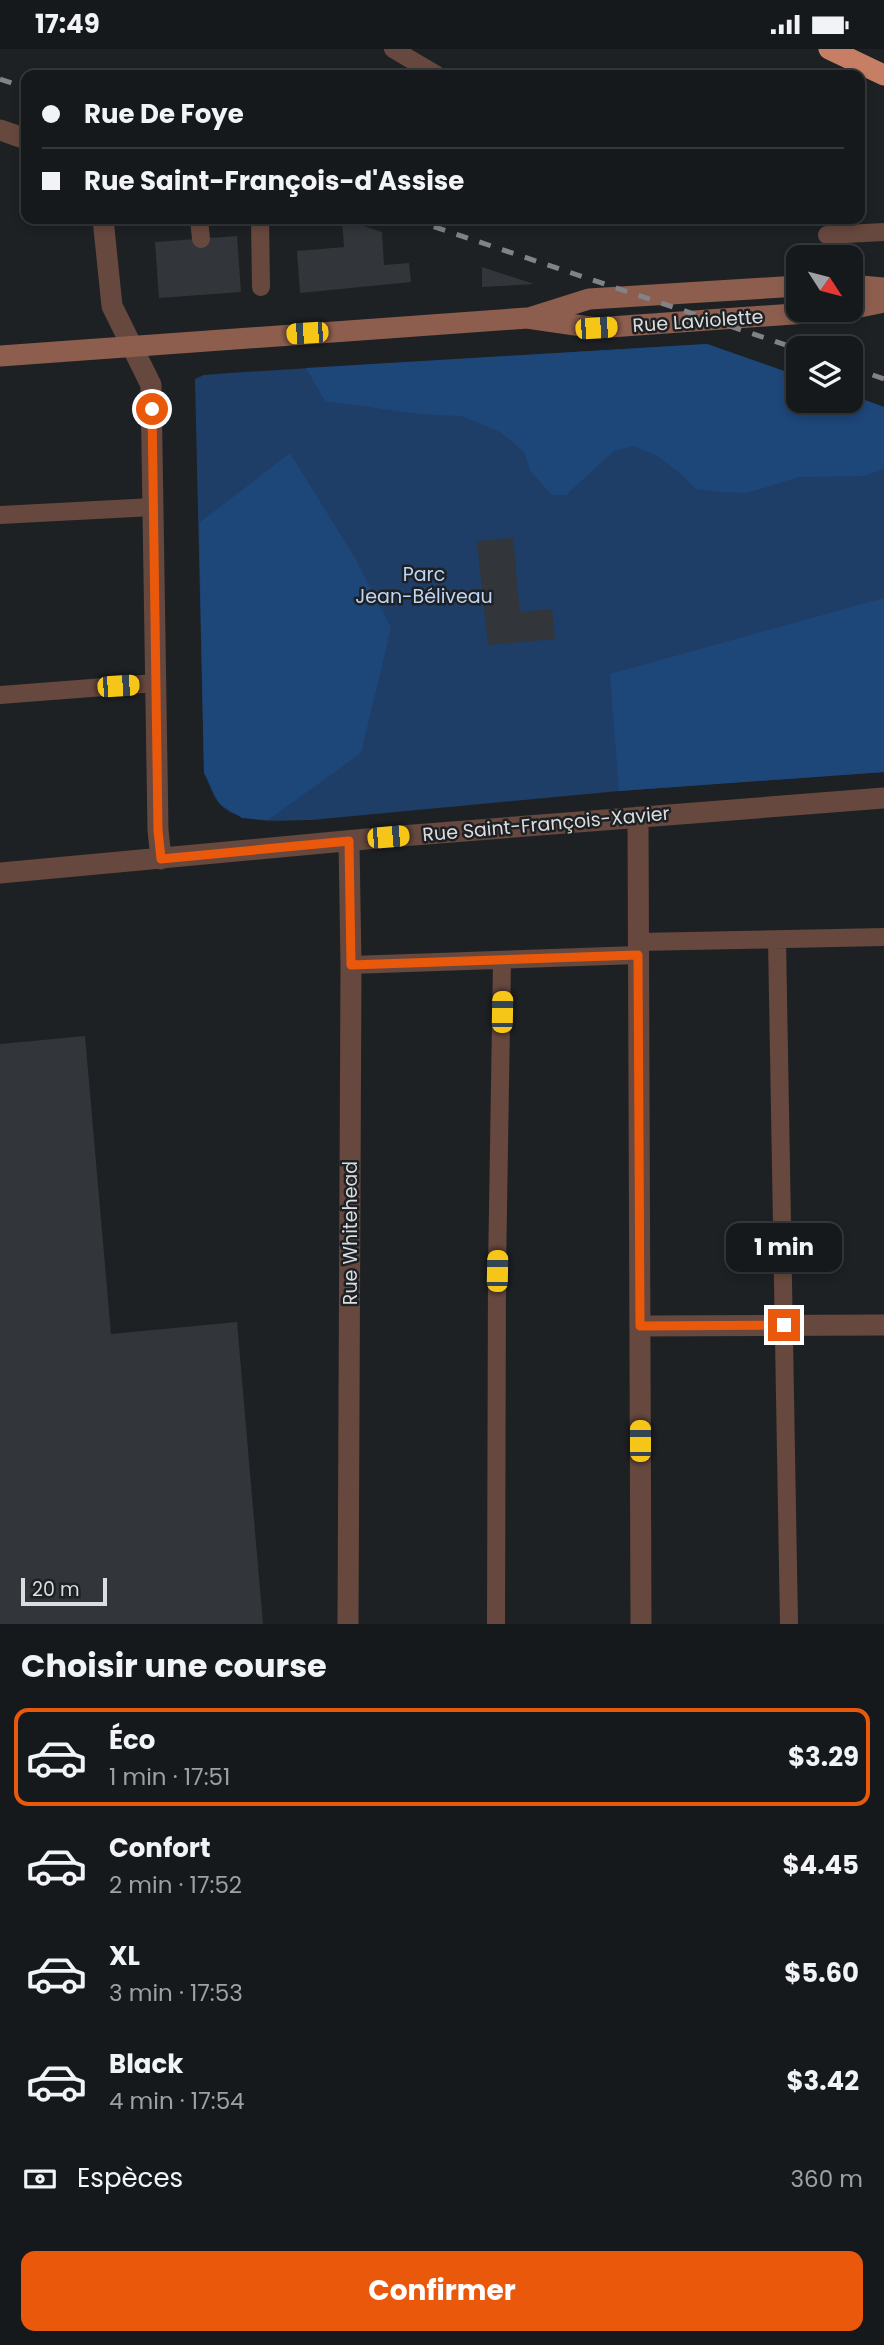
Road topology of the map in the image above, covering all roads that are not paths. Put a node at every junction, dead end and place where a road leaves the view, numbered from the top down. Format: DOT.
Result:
graph roads {
  1 [pos="393,49"];
  2 [pos="829,49"];
  3 [pos="429,70"];
  4 [pos="884,75"];
  5 [pos="0,130"];
  6 [pos="21,137"];
  7 [pos="104,224"];
  8 [pos="200,224"];
  9 [pos="260,224"];
  10 [pos="884,232"];
  11 [pos="827,235"];
  12 [pos="201,239"];
  13 [pos="261,286"];
  14 [pos="863,286"];
  15 [pos="786,287"];
  16 [pos="884,288"];
  17 [pos="884,302"];
  18 [pos="863,307"];
  19 [pos="786,315"];
  20 [pos="527,318"];
  21 [pos="132,346"];
  22 [pos="0,356"];
  23 [pos="153,507"];
  24 [pos="0,515"];
  25 [pos="156,683"];
  26 [pos="0,695"];
  27 [pos="884,798"];
  28 [pos="638,817"];
  29 [pos="349,841"];
  30 [pos="161,859"];
  31 [pos="0,873"];
  32 [pos="884,937"];
  33 [pos="777,939"];
  34 [pos="638,949"];
  35 [pos="502,960"];
  36 [pos="351,965"];
  37 [pos="784,1325"];
  38 [pos="884,1325"];
  39 [pos="640,1326"];
  40 [pos="348,1624"];
  41 [pos="496,1624"];
  42 [pos="640,1624"];
  43 [pos="789,1624"];
  1 -- 3 [label="lane"];
  2 -- 4 [label="highway"];
  5 -- 6 [label="street"];
  7 -- 21 [label="street"];
  8 -- 12 [label="lane"];
  9 -- 13 [label="lane"];
  10 -- 11 [label="lane"];
  14 -- 16 [label="main road"];
  15 -- 20 [label="main road, Rue Laviolette"];
  17 -- 18 [label="main road, Rue Laviolette"];
  19 -- 20 [label="main road, Rue Laviolette"];
  20 -- 21 [label="main road"];
  21 -- 22 [label="main road"];
  21 -- 23 [label="street"];
  23 -- 24 [label="lane"];
  23 -- 25 [label="street"];
  25 -- 26 [label="lane"];
  25 -- 30 [label="street"];
  27 -- 28 [label="street, Rue Saint-François-Xavier"];
  28 -- 29 [label="street, Rue Saint-François-Xavier"];
  28 -- 34 [label="street"];
  29 -- 30 [label="street, Rue Saint-François-Xavier"];
  29 -- 36 [label="street, Rue Whitehead"];
  30 -- 31 [label="street, Rue Saint-François-Xavier"];
  32 -- 33 [label="lane"];
  33 -- 34 [label="lane"];
  33 -- 37 [label="lane"];
  34 -- 35 [label="lane"];
  34 -- 39 [label="street"];
  35 -- 36 [label="lane"];
  35 -- 41 [label="lane"];
  36 -- 40 [label="street, Rue Whitehead"];
  37 -- 38 [label="street"];
  37 -- 39 [label="street"];
  37 -- 43 [label="lane"];
  39 -- 42 [label="street"];
}
